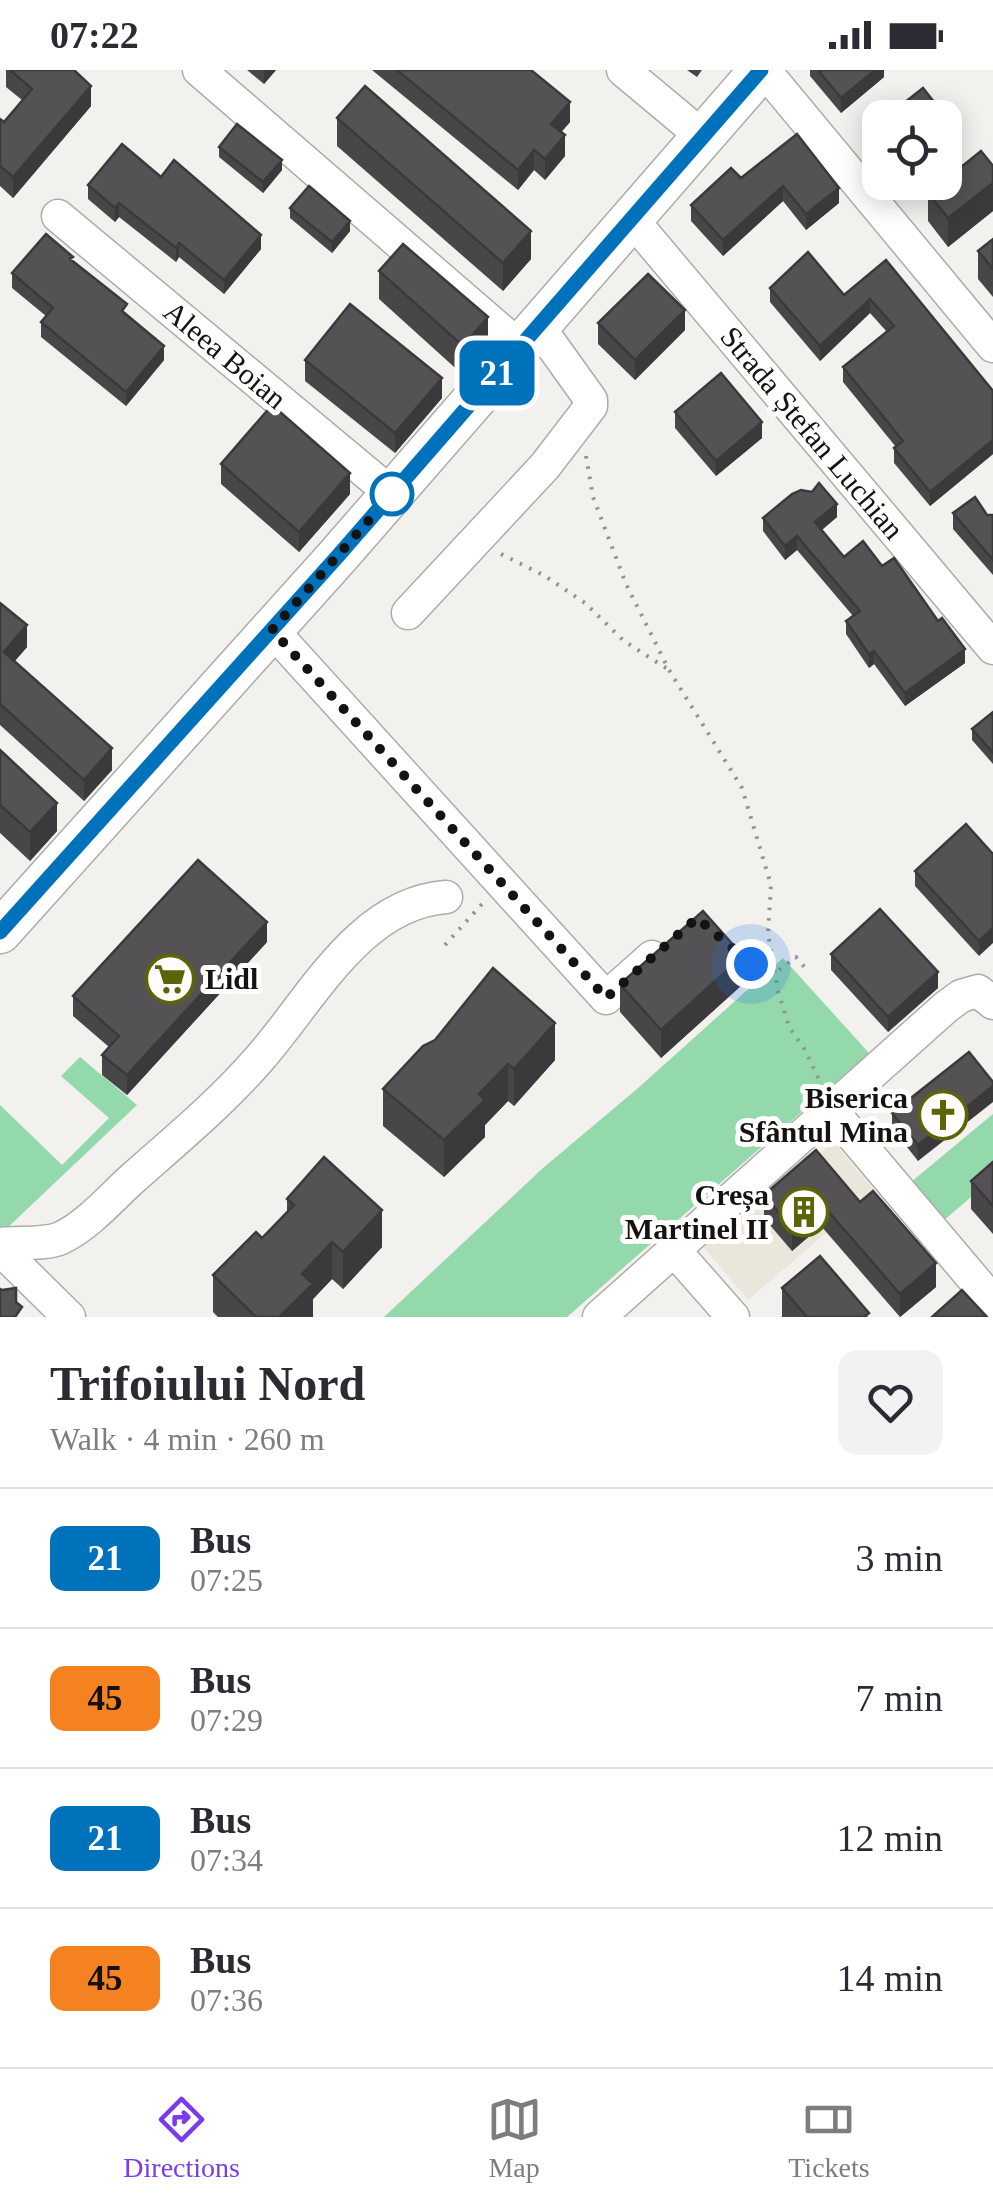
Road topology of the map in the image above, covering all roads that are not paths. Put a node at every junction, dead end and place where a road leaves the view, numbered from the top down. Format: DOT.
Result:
graph roads {
  1 [pos="199,70"];
  2 [pos="623,70"];
  3 [pos="762,70"];
  4 [pos="702,136"];
  5 [pos="58,216"];
  6 [pos="630,217"];
  7 [pos="529,336"];
  8 [pos="993,346"];
  9 [pos="386,488"];
  10 [pos="408,614"];
  11 [pos="272,630"];
  12 [pos="993,648"];
  13 [pos="446,897"];
  14 [pos="4,917"];
  15 [pos="671,941"];
  16 [pos="986,997"];
  17 [pos="831,1110"];
  18 [pos="0,1246"];
  19 [pos="674,1250"];
  20 [pos="980,1260"];
  21 [pos="993,1302"];
  22 [pos="69,1317"];
  23 [pos="599,1317"];
  24 [pos="732,1317"];
  1 -- 7 [label="street"];
  2 -- 4 [label="street"];
  3 -- 4 [label="main road"];
  3 -- 8 [label="street"];
  4 -- 6 [label="main road"];
  5 -- 9 [label="street, Aleea Boian"];
  6 -- 7 [label="main road"];
  6 -- 12 [label="street, Strada Ștefan Luchian"];
  7 -- 9 [label="main road"];
  7 -- 10 [label="street"];
  9 -- 11 [label="main road"];
  11 -- 14 [label="main road"];
  11 -- 15 [label="street"];
  13 -- 18 [label="street"];
  16 -- 17 [label="street"];
  17 -- 19 [label="street"];
  17 -- 20 [label="street"];
  18 -- 22 [label="street"];
  19 -- 23 [label="street"];
  19 -- 24 [label="street"];
  20 -- 21 [label="street"];
}
